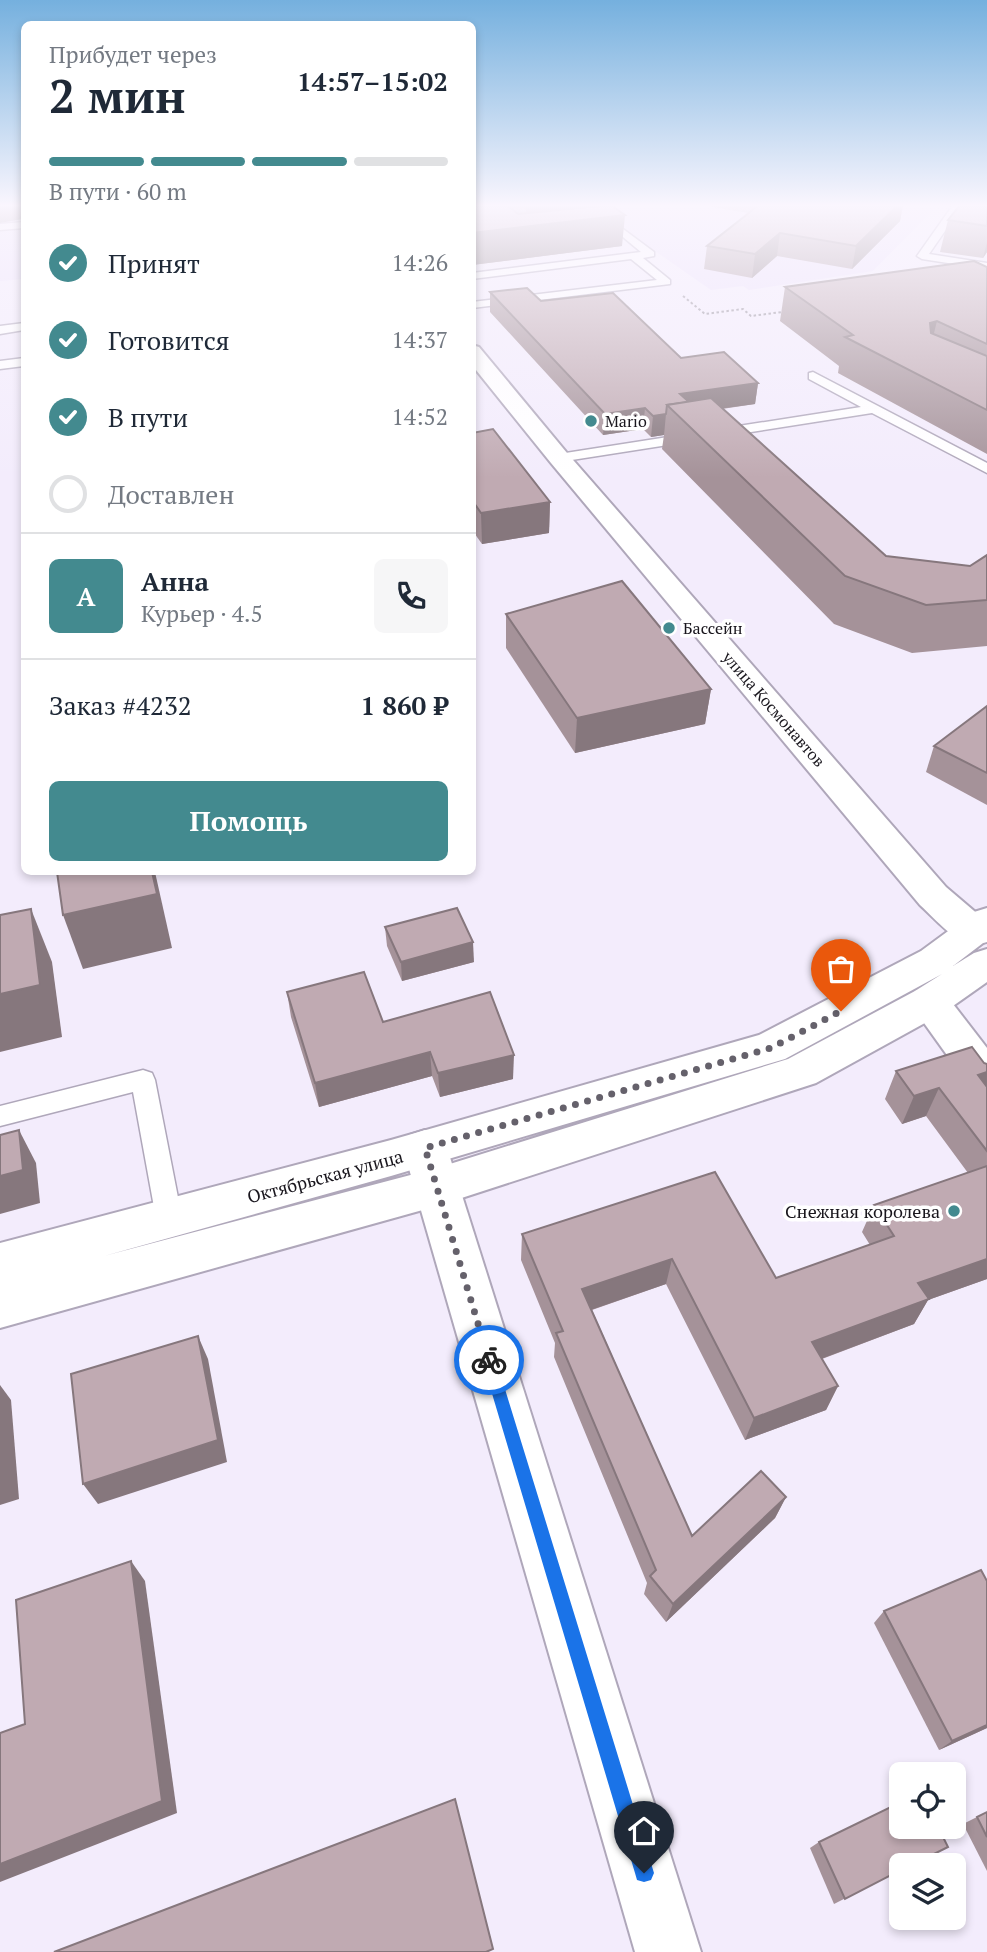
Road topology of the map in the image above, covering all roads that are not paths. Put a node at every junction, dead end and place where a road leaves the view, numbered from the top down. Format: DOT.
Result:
graph roads {
  1 [pos="547,296"];
  2 [pos="476,305"];
  3 [pos="21,327"];
  4 [pos="0,330"];
  5 [pos="476,356"];
  6 [pos="21,362"];
  7 [pos="0,365"];
  8 [pos="813,376"];
  9 [pos="873,409"];
  10 [pos="559,458"];
  11 [pos="987,469"];
  12 [pos="983,939"];
  13 [pos="929,1002"];
  14 [pos="987,1078"];
  15 [pos="0,1115"];
  16 [pos="431,1167"];
  17 [pos="169,1218"];
  18 [pos="0,1264"];
  19 [pos="0,1306"];
  20 [pos="668,1952"];
  1 -- 2 [label="lane"];
  3 -- 4 [label="lane"];
  5 -- 10 [label="street, улица Космонавтов"];
  6 -- 7 [label="lane"];
  8 -- 9 [label="lane"];
  9 -- 10 [label="lane"];
  9 -- 11 [label="lane"];
  10 -- 12 [label="street, улица Космонавтов"];
  12 -- 13 [label="street, Октябрьская улица"];
  12 -- 16 [label="street, Октябрьская улица"];
  13 -- 14 [label="street"];
  13 -- 16 [label="street, Октябрьская улица"];
  15 -- 17 [label="lane"];
  16 -- 17 [label="street, Октябрьская улица"];
  16 -- 19 [label="street, Октябрьская улица"];
  16 -- 20 [label="street"];
  17 -- 18 [label="street, Октябрьская улица"];
}
